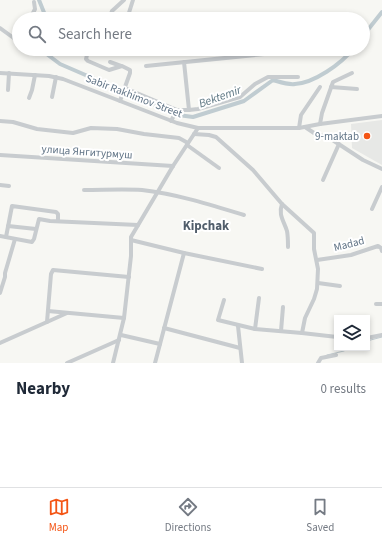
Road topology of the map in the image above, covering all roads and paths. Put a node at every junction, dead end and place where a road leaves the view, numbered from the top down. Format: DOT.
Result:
graph roads {
  1 [pos="124,0"];
  2 [pos="133,0"];
  3 [pos="34,2"];
  4 [pos="34,12"];
  5 [pos="112,12"];
  6 [pos="129,12"];
  7 [pos="0,28"];
  8 [pos="12,38"];
  9 [pos="87,56"];
  10 [pos="244,56"];
  11 [pos="110,62"];
  12 [pos="184,62"];
  13 [pos="122,66"];
  14 [pos="146,66"];
  15 [pos="0,73"];
  16 [pos="9,73"];
  17 [pos="352,73"];
  18 [pos="34,75"];
  19 [pos="56,77"];
  20 [pos="298,77"];
  21 [pos="320,87"];
  22 [pos="331,87"];
  23 [pos="124,89"];
  24 [pos="357,89"];
  25 [pos="8,90"];
  26 [pos="52,97"];
  27 [pos="29,98"];
  28 [pos="121,99"];
  29 [pos="189,110"];
  30 [pos="174,115"];
  31 [pos="382,116"];
  32 [pos="0,121"];
  33 [pos="320,124"];
  34 [pos="305,127"];
  35 [pos="198,128"];
  36 [pos="299,128"];
  37 [pos="194,134"];
  38 [pos="187,144"];
  39 [pos="339,144"];
  40 [pos="0,155"];
  41 [pos="173,166"];
  42 [pos="219,168"];
  43 [pos="382,169"];
  44 [pos="323,180"];
  45 [pos="0,185"];
  46 [pos="9,186"];
  47 [pos="382,187"];
  48 [pos="84,190"];
  49 [pos="158,193"];
  50 [pos="282,204"];
  51 [pos="372,209"];
  52 [pos="40,210"];
  53 [pos="244,215"];
  54 [pos="39,219"];
  55 [pos="58,221"];
  56 [pos="138,225"];
  57 [pos="8,226"];
  58 [pos="36,229"];
  59 [pos="0,236"];
  60 [pos="6,237"];
  61 [pos="15,239"];
  62 [pos="131,240"];
  63 [pos="288,247"];
  64 [pos="382,251"];
  65 [pos="184,253"];
  66 [pos="317,260"];
  67 [pos="262,269"];
  68 [pos="0,271"];
  69 [pos="5,273"];
  70 [pos="128,277"];
  71 [pos="318,283"];
  72 [pos="340,286"];
  73 [pos="0,293"];
  74 [pos="259,298"];
  75 [pos="224,300"];
  76 [pos="376,304"];
  77 [pos="382,304"];
  78 [pos="283,307"];
  79 [pos="48,311"];
  80 [pos="68,312"];
  81 [pos="124,318"];
  82 [pos="47,322"];
  83 [pos="238,326"];
  84 [pos="164,328"];
  85 [pos="255,329"];
  86 [pos="281,331"];
  87 [pos="302,332"];
  88 [pos="120,335"];
  89 [pos="382,335"];
  90 [pos="334,337"];
  91 [pos="370,337"];
  92 [pos="119,340"];
  93 [pos="0,342"];
  94 [pos="160,344"];
  95 [pos="240,348"];
  96 [pos="336,355"];
  97 [pos="67,363"];
  98 [pos="113,363"];
  99 [pos="156,363"];
  100 [pos="242,363"];
  101 [pos="318,363"];
  1 -- 5 [label="street"];
  2 -- 6 [label="street"];
  3 -- 4 [label="street"];
  7 -- 8 [label="street"];
  9 -- 13 [label="street"];
  10 -- 12 [label="street"];
  11 -- 13 [label="street"];
  12 -- 14 [label="street"];
  12 -- 29 [label="street"];
  13 -- 23 [label="street"];
  15 -- 16 [label="street, Sabir Rakhimov Street"];
  16 -- 18 [label="street, Sabir Rakhimov Street"];
  16 -- 25 [label="street"];
  17 -- 22 [label="street"];
  18 -- 19 [label="street, Sabir Rakhimov Street"];
  18 -- 27 [label="street"];
  19 -- 26 [label="street"];
  19 -- 28 [label="street, Sabir Rakhimov Street"];
  20 -- 29 [label="street"];
  21 -- 36 [label="street"];
  22 -- 24 [label="street"];
  22 -- 33 [label="street"];
  23 -- 28 [label="street"];
  23 -- 30 [label="street"];
  28 -- 30 [label="street, Sabir Rakhimov Street"];
  29 -- 30 [label="street"];
  30 -- 35 [label="street, Sabir Rakhimov Street"];
  31 -- 33 [label="street, Sabir Rakhimov Street"];
  32 -- 38 [label="street"];
  33 -- 34 [label="street, Sabir Rakhimov Street"];
  34 -- 36 [label="street, Sabir Rakhimov Street"];
  34 -- 39 [label="street"];
  35 -- 36 [label="street, Sabir Rakhimov Street"];
  35 -- 37 [label="street"];
  37 -- 38 [label="street"];
  37 -- 50 [label="street"];
  38 -- 41 [label="street"];
  38 -- 42 [label="street"];
  39 -- 43 [label="street"];
  39 -- 44 [label="street"];
  40 -- 41 [label="street, улица Янгитурмуш"];
  41 -- 49 [label="street"];
  45 -- 46 [label="street"];
  47 -- 51 [label="street"];
  48 -- 49 [label="street"];
  49 -- 53 [label="street"];
  49 -- 56 [label="street"];
  50 -- 63 [label="street"];
  50 -- 66 [label="street"];
  52 -- 54 [label="street"];
  52 -- 55 [label="street"];
  52 -- 57 [label="street"];
  54 -- 55 [label="street"];
  54 -- 58 [label="street"];
  55 -- 56 [label="street"];
  56 -- 62 [label="street"];
  57 -- 58 [label="street"];
  57 -- 60 [label="street"];
  58 -- 61 [label="street"];
  59 -- 60 [label="street"];
  60 -- 61 [label="street"];
  61 -- 69 [label="street"];
  62 -- 65 [label="street"];
  62 -- 70 [label="street"];
  64 -- 66 [label="street, Madad"];
  65 -- 67 [label="street"];
  65 -- 84 [label="street"];
  66 -- 71 [label="street"];
  68 -- 69 [label="street"];
  69 -- 73 [label="street"];
  70 -- 79 [label="street"];
  70 -- 81 [label="street"];
  71 -- 72 [label="street"];
  71 -- 87 [label="street"];
  74 -- 85 [label="street"];
  75 -- 83 [label="street"];
  76 -- 77 [label="street"];
  78 -- 86 [label="street"];
  79 -- 80 [label="street"];
  79 -- 82 [label="street"];
  80 -- 81 [label="street"];
  80 -- 82 [label="street"];
  81 -- 88 [label="street"];
  82 -- 93 [label="street"];
  83 -- 85 [label="street"];
  83 -- 95 [label="street"];
  84 -- 94 [label="street"];
  84 -- 95 [label="street"];
  85 -- 86 [label="street"];
  86 -- 87 [label="street"];
  87 -- 90 [label="street"];
  88 -- 92 [label="street"];
  88 -- 94 [label="street"];
  89 -- 91 [label="street"];
  92 -- 97 [label="street"];
  92 -- 98 [label="street"];
  94 -- 99 [label="street"];
  95 -- 100 [label="street"];
  96 -- 101 [label="street"];
}
